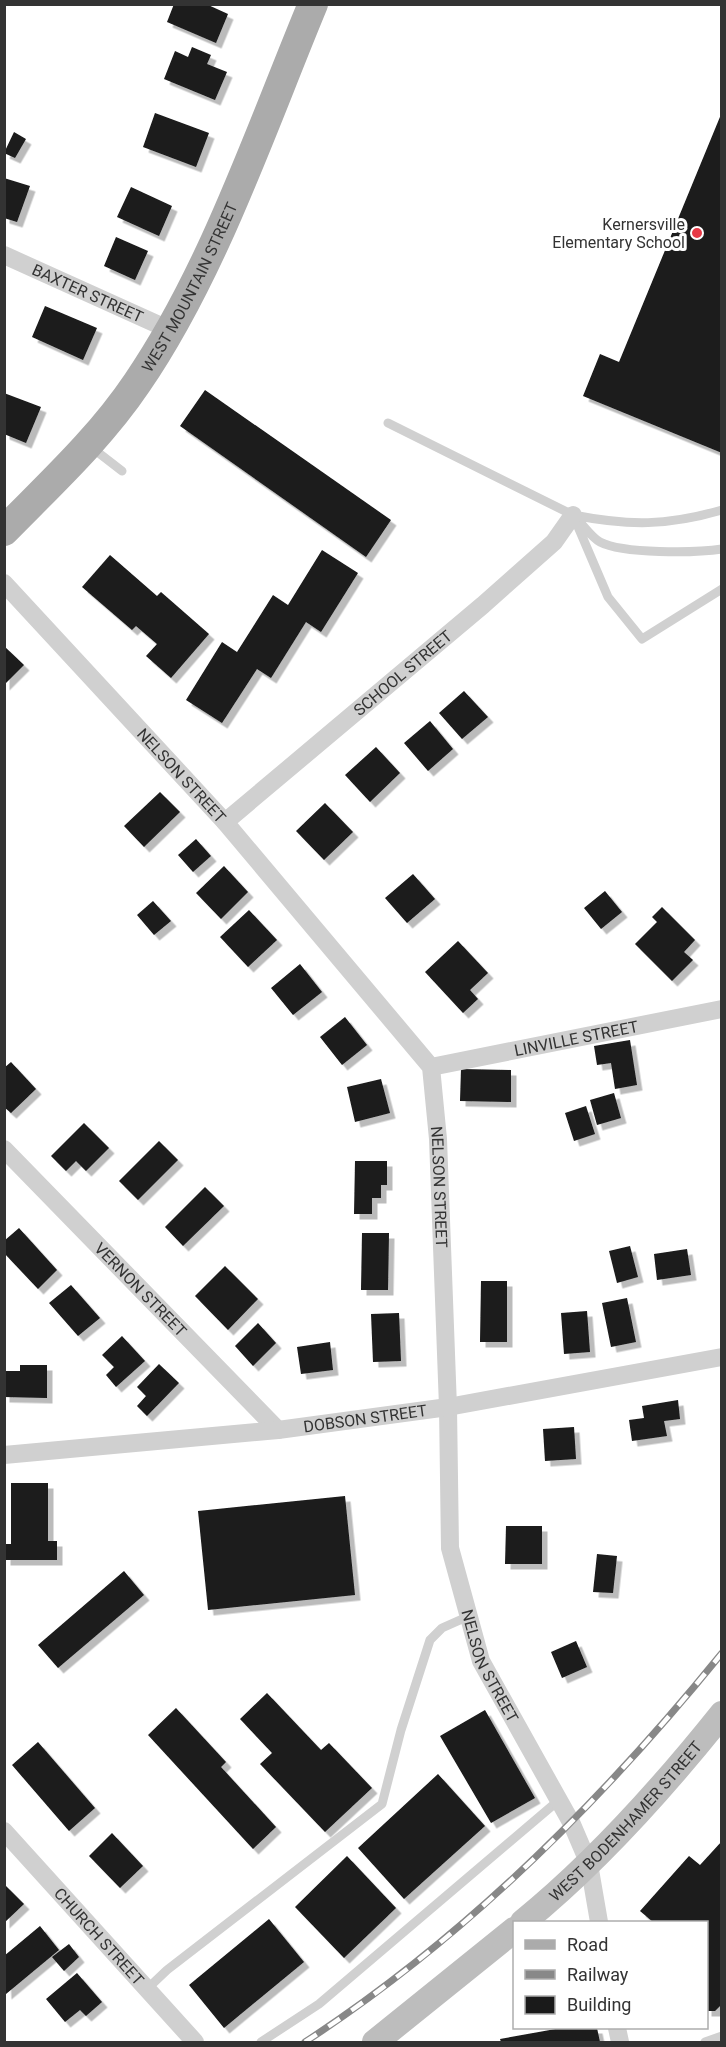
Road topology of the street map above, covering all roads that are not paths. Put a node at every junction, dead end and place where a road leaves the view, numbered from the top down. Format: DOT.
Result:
graph roads {
  1 [pos="313,4"];
  2 [pos="4,255"];
  3 [pos="170,330"];
  4 [pos="388,423"];
  5 [pos="89,446"];
  6 [pos="122,471"];
  7 [pos="722,510"];
  8 [pos="573,515"];
  9 [pos="4,531"];
  10 [pos="722,549"];
  11 [pos="4,583"];
  12 [pos="722,589"];
  13 [pos="225,822"];
  14 [pos="722,1009"];
  15 [pos="431,1067"];
  16 [pos="4,1149"];
  17 [pos="722,1357"];
  18 [pos="448,1407"];
  19 [pos="278,1430"];
  20 [pos="4,1455"];
  21 [pos="469,1616"];
  22 [pos="722,1714"];
  23 [pos="559,1800"];
  24 [pos="4,1831"];
  25 [pos="589,1864"];
  26 [pos="525,1921"];
  27 [pos="599,1921"];
  28 [pos="513,1930"];
  29 [pos="147,1989"];
  30 [pos="722,2036"];
  31 [pos="195,2043"];
  32 [pos="261,2043"];
  33 [pos="375,2043"];
  34 [pos="705,2043"];
  1 -- 3 [label="main road, WEST MOUNTAIN STREET"];
  2 -- 3 [label="street, BAXTER STREET"];
  3 -- 5 [label="main road, WEST MOUNTAIN STREET"];
  4 -- 8 [label="lane"];
  5 -- 6 [label="lane"];
  5 -- 9 [label="main road, WEST MOUNTAIN STREET"];
  7 -- 8 [label="lane"];
  8 -- 10 [label="lane"];
  8 -- 12 [label="lane"];
  8 -- 13 [label="street, SCHOOL STREET"];
  11 -- 13 [label="street, NELSON STREET"];
  13 -- 15 [label="street, NELSON STREET"];
  14 -- 15 [label="street, LINVILLE STREET"];
  15 -- 18 [label="street, NELSON STREET"];
  16 -- 19 [label="street, VERNON STREET"];
  17 -- 18 [label="street, DOBSON STREET"];
  18 -- 19 [label="street, DOBSON STREET"];
  18 -- 21 [label="street, NELSON STREET"];
  19 -- 20 [label="street, DOBSON STREET"];
  21 -- 23 [label="street, NELSON STREET"];
  21 -- 29 [label="lane"];
  22 -- 25 [label="main road, WEST BODENHAMER STREET"];
  23 -- 25 [label="street, NELSON STREET"];
  23 -- 32 [label="lane"];
  24 -- 29 [label="street, CHURCH STREET"];
  25 -- 26 [label="main road, WEST BODENHAMER STREET"];
  25 -- 27 [label="street, NELSON STREET"];
  28 -- 33 [label="main road"];
  29 -- 31 [label="street, CHURCH STREET"];
  30 -- 34 [label="lane"];
}
